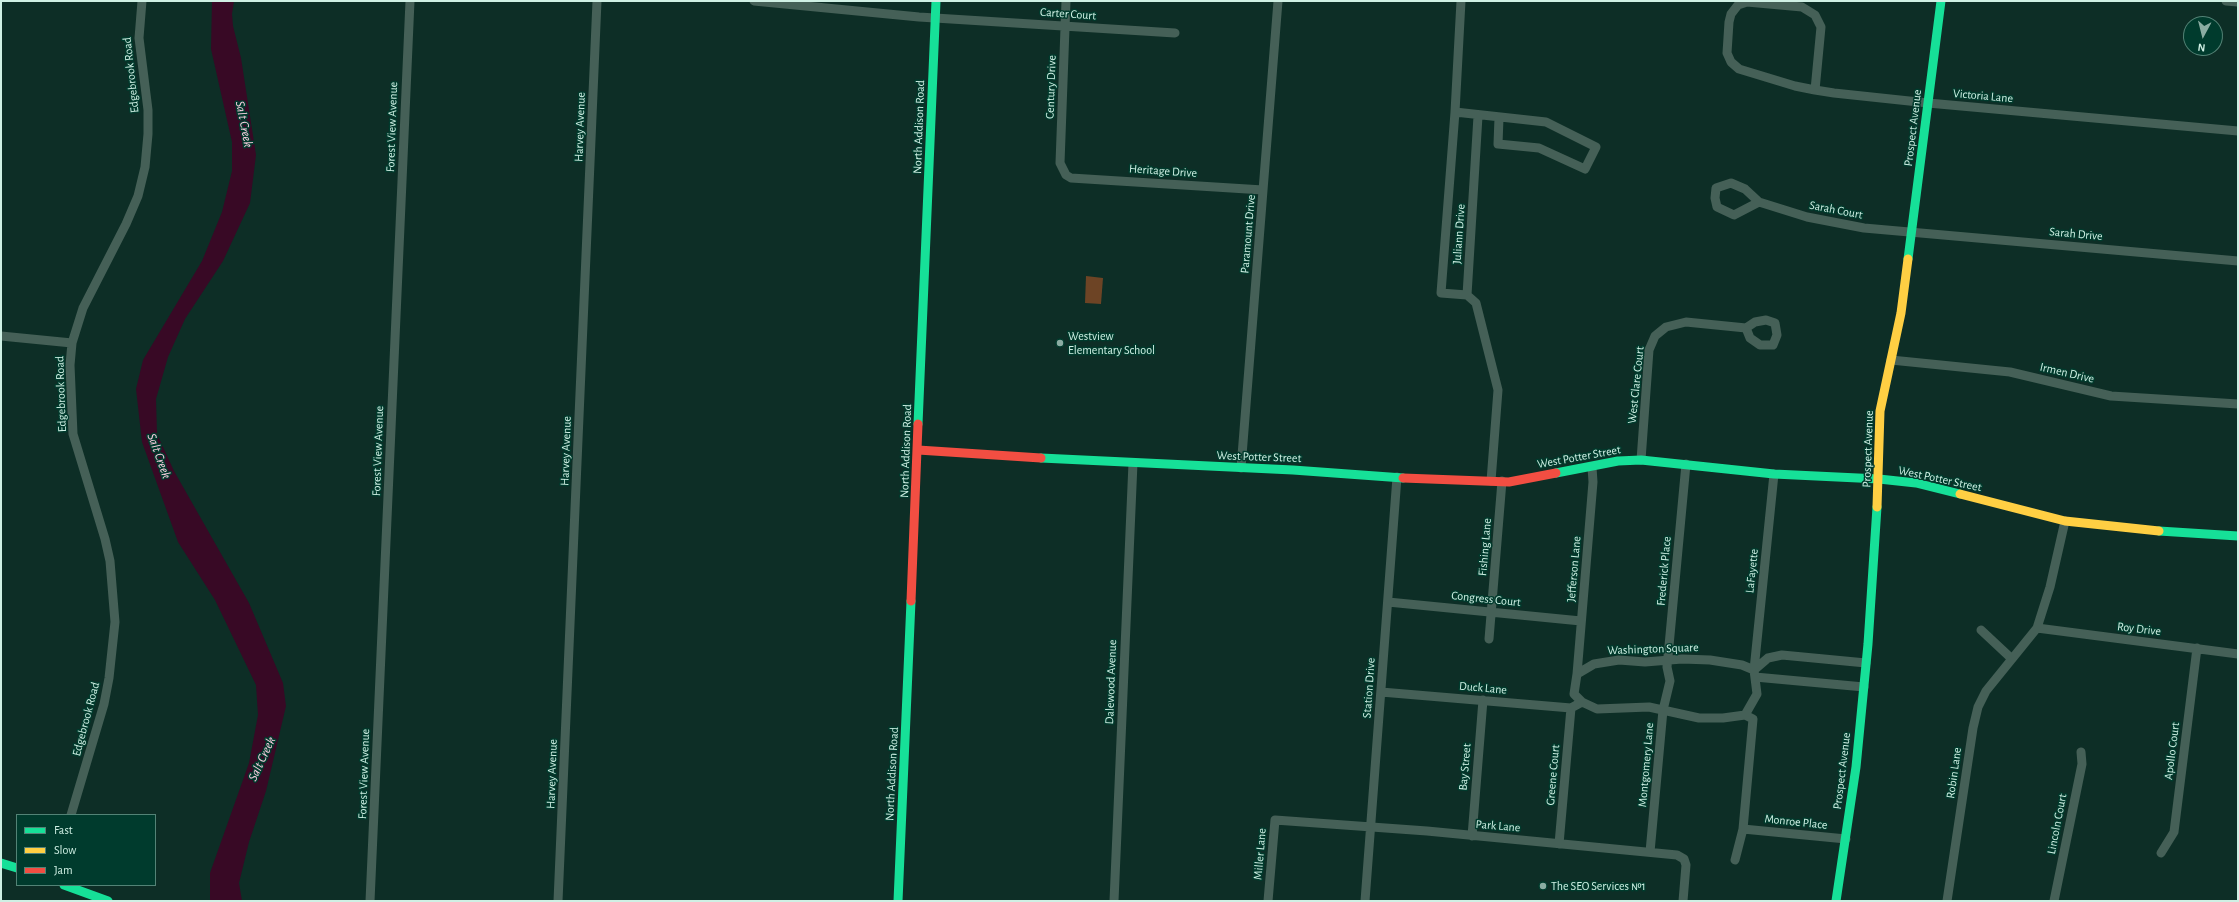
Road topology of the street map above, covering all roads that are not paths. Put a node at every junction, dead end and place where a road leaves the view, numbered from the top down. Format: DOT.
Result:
graph roads {
  1 [pos="142,1"];
  2 [pos="410,1"];
  3 [pos="597,1"];
  4 [pos="754,1"];
  5 [pos="936,1"];
  6 [pos="1066,1"];
  7 [pos="1278,1"];
  8 [pos="1461,1"];
  9 [pos="1941,1"];
  10 [pos="2226,1"];
  11 [pos="2238,2"];
  12 [pos="936,18"];
  13 [pos="1065,26"];
  14 [pos="1175,33"];
  15 [pos="1815,90"];
  16 [pos="1928,103"];
  17 [pos="1455,112"];
  18 [pos="1478,116"];
  19 [pos="1499,118"];
  20 [pos="2238,131"];
  21 [pos="1063,172"];
  22 [pos="1264,190"];
  23 [pos="1759,202"];
  24 [pos="1911,232"];
  25 [pos="2238,261"];
  26 [pos="1467,295"];
  27 [pos="1746,328"];
  28 [pos="1,336"];
  29 [pos="72,343"];
  30 [pos="1891,360"];
  31 [pos="2238,404"];
  32 [pos="918,450"];
  33 [pos="1641,460"];
  34 [pos="1133,463"];
  35 [pos="1686,464"];
  36 [pos="1592,467"];
  37 [pos="1241,468"];
  38 [pos="1774,474"];
  39 [pos="1398,477"];
  40 [pos="1879,479"];
  41 [pos="1491,481"];
  42 [pos="1502,482"];
  43 [pos="2065,522"];
  44 [pos="2238,536"];
  45 [pos="1388,602"];
  46 [pos="1491,612"];
  47 [pos="1581,621"];
  48 [pos="2038,628"];
  49 [pos="1982,630"];
  50 [pos="1489,639"];
  51 [pos="2198,648"];
  52 [pos="2238,654"];
  53 [pos="2012,658"];
  54 [pos="1668,660"];
  55 [pos="1866,663"];
  56 [pos="1577,674"];
  57 [pos="1754,674"];
  58 [pos="1670,681"];
  59 [pos="1864,686"];
  60 [pos="1381,692"];
  61 [pos="1483,700"];
  62 [pos="1582,702"];
  63 [pos="1571,708"];
  64 [pos="1663,710"];
  65 [pos="1745,715"];
  66 [pos="2081,752"];
  67 [pos="71,814"];
  68 [pos="1310,822"];
  69 [pos="1371,827"];
  70 [pos="1743,829"];
  71 [pos="1472,836"];
  72 [pos="1846,839"];
  73 [pos="1559,844"];
  74 [pos="1650,852"];
  75 [pos="2161,853"];
  76 [pos="1734,860"];
  77 [pos="1,863"];
  78 [pos="16,868"];
  79 [pos="67,886"];
  80 [pos="108,901"];
  81 [pos="370,901"];
  82 [pos="558,901"];
  83 [pos="898,901"];
  84 [pos="1114,901"];
  85 [pos="1268,901"];
  86 [pos="1365,901"];
  87 [pos="1683,901"];
  88 [pos="1836,901"];
  89 [pos="1947,901"];
  90 [pos="2054,901"];
  1 -- 29 [label="street, Edgebrook Road"];
  2 -- 81 [label="street, Forest View Avenue"];
  3 -- 82 [label="street, Harvey Avenue"];
  4 -- 12 [label="street, Carter Court"];
  5 -- 12 [label="street, North Addison Road"];
  6 -- 13 [label="street, Century Drive"];
  7 -- 22 [label="street, Paramount Drive"];
  8 -- 17 [label="street"];
  9 -- 16 [label="street, Prospect Avenue"];
  10 -- 11 [label="street"];
  12 -- 13 [label="street, Carter Court"];
  12 -- 32 [label="street, North Addison Road"];
  13 -- 14 [label="street, Carter Court"];
  13 -- 21 [label="street, Century Drive"];
  15 -- 15 [label="street, Victoria Lane"];
  15 -- 16 [label="street, Victoria Lane"];
  16 -- 20 [label="street, Victoria Lane"];
  16 -- 24 [label="street, Prospect Avenue"];
  17 -- 18 [label="street"];
  17 -- 26 [label="street"];
  18 -- 19 [label="street"];
  18 -- 26 [label="street, Juliann Drive"];
  19 -- 19 [label="street"];
  21 -- 22 [label="street, Heritage Drive"];
  22 -- 37 [label="street, Paramount Drive"];
  23 -- 23 [label="street, Sarah Court"];
  23 -- 24 [label="street, Sarah Court"];
  24 -- 25 [label="street, Sarah Drive"];
  24 -- 30 [label="street, Prospect Avenue"];
  26 -- 41 [label="street"];
  27 -- 33 [label="street, West Clare Court"];
  28 -- 29 [label="street"];
  29 -- 67 [label="street, Edgebrook Road"];
  30 -- 31 [label="street, Irmen Drive"];
  30 -- 40 [label="street, Prospect Avenue"];
  32 -- 34 [label="street, West Potter Street"];
  32 -- 83 [label="street, North Addison Road"];
  33 -- 35 [label="street, West Potter Street"];
  33 -- 36 [label="street, West Potter Street"];
  34 -- 37 [label="street, West Potter Street"];
  34 -- 84 [label="street, Dalewood Avenue"];
  35 -- 38 [label="street, West Potter Street"];
  35 -- 54 [label="street, Frederick Place"];
  36 -- 42 [label="street, West Potter Street"];
  36 -- 47 [label="street, Jefferson Lane"];
  37 -- 39 [label="street, West Potter Street"];
  38 -- 40 [label="street, West Potter Street"];
  38 -- 57 [label="street, LaFayette"];
  39 -- 41 [label="street, West Potter Street"];
  39 -- 45 [label="street, Station Drive"];
  40 -- 43 [label="street, West Potter Street"];
  40 -- 55 [label="street, Prospect Avenue"];
  41 -- 42 [label="street, West Potter Street"];
  42 -- 46 [label="street, Fishing Lane"];
  43 -- 44 [label="street, West Potter Street"];
  43 -- 48 [label="street, Robin Lane"];
  45 -- 46 [label="street, Congress Court"];
  45 -- 60 [label="street, Station Drive"];
  46 -- 47 [label="street, Congress Court"];
  46 -- 50 [label="street, Fishing Lane"];
  47 -- 56 [label="street, Jefferson Lane"];
  48 -- 51 [label="street, Roy Drive"];
  48 -- 53 [label="street, Robin Lane"];
  49 -- 53 [label="street"];
  51 -- 52 [label="street, Roy Drive"];
  51 -- 75 [label="street, Apollo Court"];
  53 -- 89 [label="street, Robin Lane"];
  54 -- 56 [label="street, Washington Square"];
  54 -- 57 [label="street, Washington Square"];
  54 -- 58 [label="street, Frederick Place"];
  55 -- 57 [label="street"];
  55 -- 59 [label="street, Prospect Avenue"];
  56 -- 62 [label="street"];
  57 -- 59 [label="street, Washington Square"];
  57 -- 65 [label="street"];
  58 -- 64 [label="street, Montgomery Lane"];
  59 -- 72 [label="street, Prospect Avenue"];
  60 -- 61 [label="street, Duck Lane"];
  60 -- 69 [label="street, Station Drive"];
  61 -- 63 [label="street, Duck Lane"];
  61 -- 71 [label="street, Bay Street"];
  62 -- 63 [label="street"];
  62 -- 64 [label="street"];
  63 -- 73 [label="street, Greene Court"];
  64 -- 65 [label="street"];
  64 -- 74 [label="street, Montgomery Lane"];
  65 -- 70 [label="street"];
  66 -- 90 [label="street, Lincoln Court"];
  68 -- 69 [label="street, Park Lane"];
  68 -- 85 [label="street, Miller Lane"];
  69 -- 71 [label="street, Park Lane"];
  69 -- 86 [label="street, Station Drive"];
  70 -- 72 [label="street, Monroe Place"];
  70 -- 76 [label="street"];
  71 -- 73 [label="street, Park Lane"];
  72 -- 88 [label="street, Prospect Avenue"];
  73 -- 74 [label="street, Park Lane"];
  74 -- 87 [label="street, Park Lane"];
  77 -- 78 [label="street"];
  79 -- 80 [label="street"];
}
